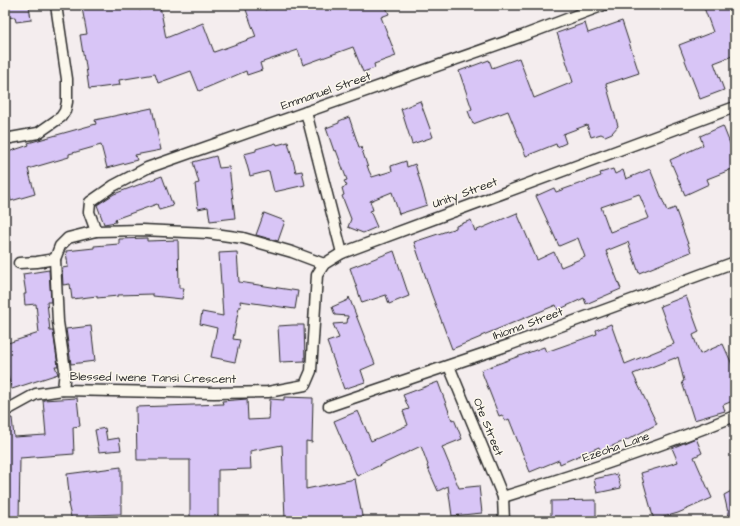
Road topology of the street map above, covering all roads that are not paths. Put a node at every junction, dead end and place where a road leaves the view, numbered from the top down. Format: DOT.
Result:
graph roads {
  1 [pos="56,5"];
  2 [pos="604,5"];
  3 [pos="735,107"];
  4 [pos="306,112"];
  5 [pos="5,139"];
  6 [pos="96,231"];
  7 [pos="342,253"];
  8 [pos="55,259"];
  9 [pos="735,262"];
  10 [pos="19,263"];
  11 [pos="324,264"];
  12 [pos="449,366"];
  13 [pos="63,390"];
  14 [pos="329,406"];
  15 [pos="5,411"];
  16 [pos="735,416"];
  17 [pos="503,497"];
  18 [pos="504,521"];
  1 -- 5 [label="street"];
  2 -- 4 [label="street, Emmanuel Street"];
  3 -- 7 [label="street, Unity Street"];
  4 -- 6 [label="street, Emmanuel Street"];
  4 -- 7 [label="street"];
  6 -- 8 [label="street"];
  6 -- 11 [label="street"];
  7 -- 11 [label="street, Unity Street"];
  8 -- 10 [label="street"];
  8 -- 13 [label="street"];
  9 -- 12 [label="street, Ihioma Street"];
  11 -- 13 [label="street, Blessed Iwene Tansi Crescent"];
  12 -- 14 [label="street, Ihioma Street"];
  12 -- 17 [label="street, Ote Street"];
  13 -- 15 [label="street, Blessed Iwene Tansi Crescent"];
  16 -- 17 [label="street, Ezeoha Lane"];
  17 -- 18 [label="street"];
}
